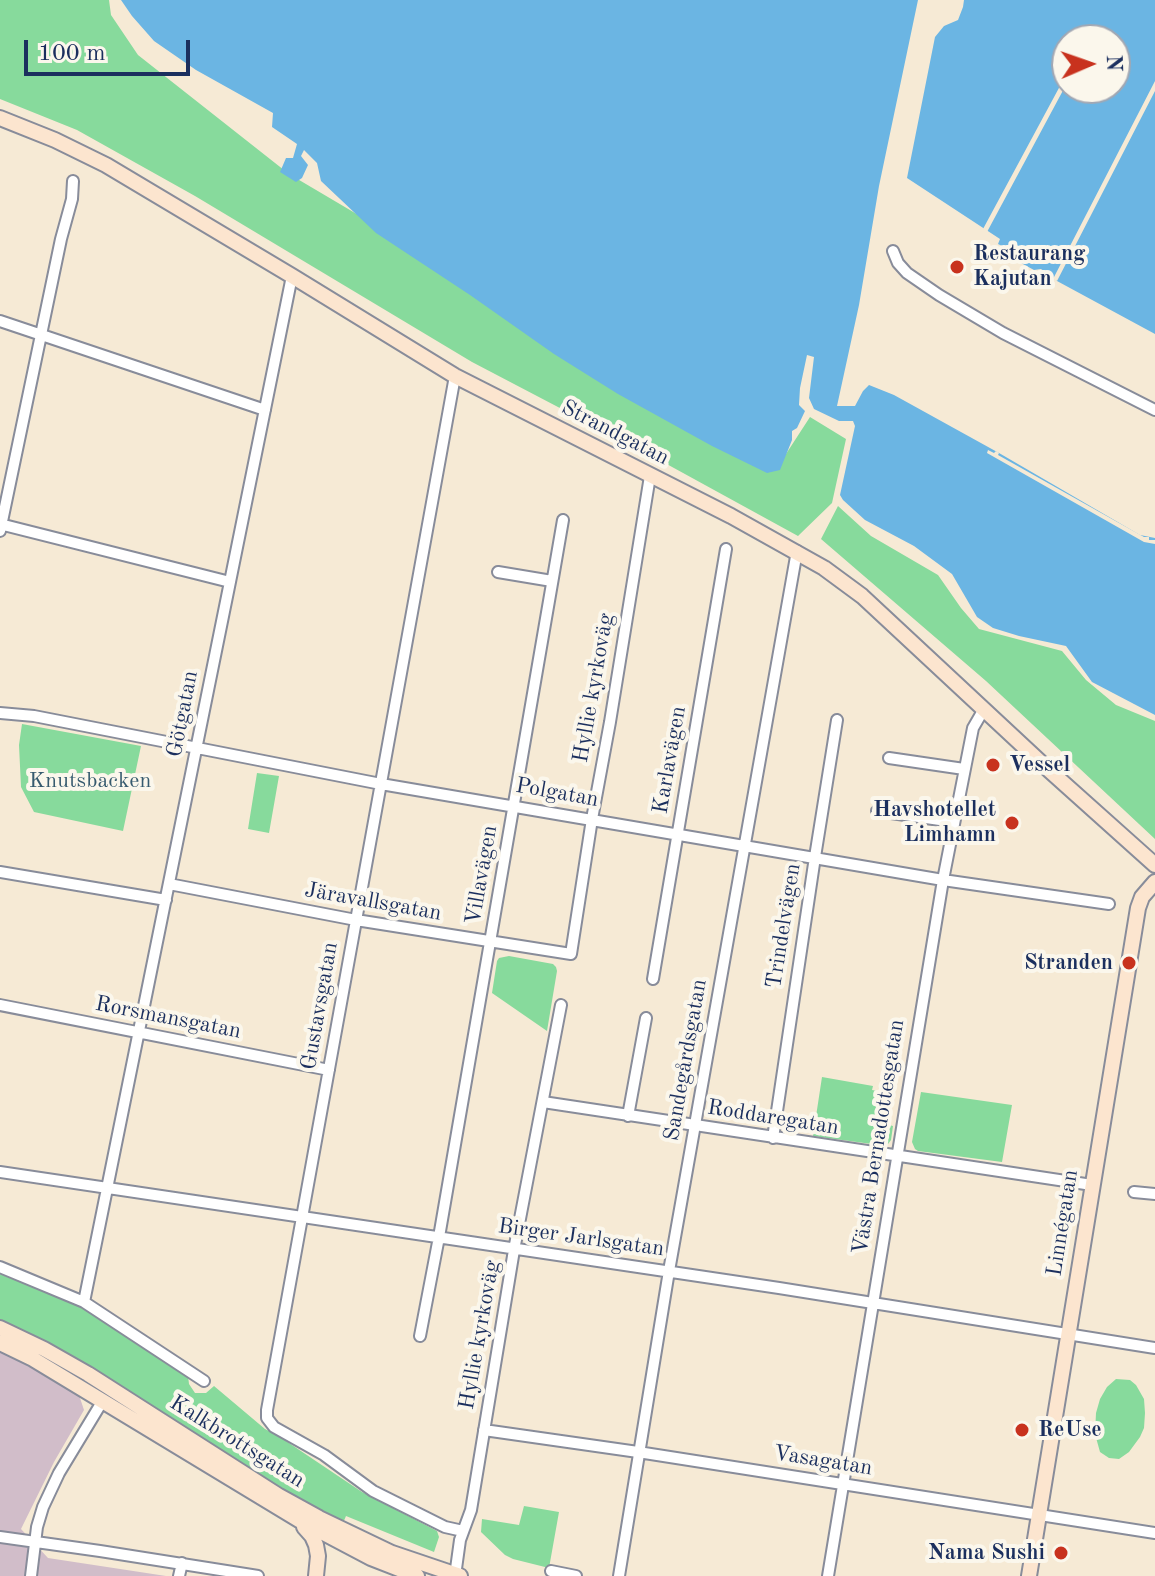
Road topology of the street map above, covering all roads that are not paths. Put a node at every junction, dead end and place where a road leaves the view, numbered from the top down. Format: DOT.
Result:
graph roads {
  1 [pos="0,118"];
  2 [pos="73,181"];
  3 [pos="893,251"];
  4 [pos="292,276"];
  5 [pos="0,321"];
  6 [pos="41,334"];
  7 [pos="455,376"];
  8 [pos="265,410"];
  9 [pos="1155,410"];
  10 [pos="650,476"];
  11 [pos="563,520"];
  12 [pos="0,527"];
  13 [pos="726,549"];
  14 [pos="797,551"];
  15 [pos="498,572"];
  16 [pos="552,581"];
  17 [pos="230,582"];
  18 [pos="984,709"];
  19 [pos="0,713"];
  20 [pos="837,720"];
  21 [pos="197,747"];
  22 [pos="889,758"];
  23 [pos="964,769"];
  24 [pos="381,784"];
  25 [pos="514,806"];
  26 [pos="877,811"];
  27 [pos="592,819"];
  28 [pos="954,822"];
  29 [pos="678,834"];
  30 [pos="744,845"];
  31 [pos="815,857"];
  32 [pos="1155,865"];
  33 [pos="0,872"];
  34 [pos="943,880"];
  35 [pos="1155,882"];
  36 [pos="169,884"];
  37 [pos="166,900"];
  38 [pos="1109,904"];
  39 [pos="356,920"];
  40 [pos="491,943"];
  41 [pos="571,954"];
  42 [pos="653,979"];
  43 [pos="0,1005"];
  44 [pos="561,1005"];
  45 [pos="646,1018"];
  46 [pos="139,1033"];
  47 [pos="329,1070"];
  48 [pos="543,1102"];
  49 [pos="628,1116"];
  50 [pos="695,1126"];
  51 [pos="773,1138"];
  52 [pos="896,1157"];
  53 [pos="0,1172"];
  54 [pos="1092,1185"];
  55 [pos="107,1188"];
  56 [pos="1134,1192"];
  57 [pos="1155,1194"];
  58 [pos="302,1217"];
  59 [pos="439,1237"];
  60 [pos="514,1250"];
  61 [pos="0,1267"];
  62 [pos="669,1271"];
  63 [pos="84,1302"];
  64 [pos="872,1303"];
  65 [pos="0,1328"];
  66 [pos="1068,1334"];
  67 [pos="420,1336"];
  68 [pos="0,1343"];
  69 [pos="1155,1348"];
  70 [pos="204,1381"];
  71 [pos="102,1402"];
  72 [pos="484,1430"];
  73 [pos="638,1452"];
  74 [pos="842,1484"];
  75 [pos="1038,1514"];
  76 [pos="299,1520"];
  77 [pos="463,1531"];
  78 [pos="1155,1533"];
  79 [pos="0,1537"];
  80 [pos="35,1542"];
  81 [pos="182,1563"];
  82 [pos="551,1571"];
  83 [pos="31,1576"];
  84 [pos="179,1576"];
  85 [pos="258,1576"];
  86 [pos="316,1576"];
  87 [pos="417,1576"];
  88 [pos="457,1576"];
  89 [pos="576,1576"];
  90 [pos="619,1576"];
  91 [pos="828,1576"];
  92 [pos="1029,1576"];
  1 -- 4 [label="street, Strandgatan"];
  2 -- 6 [label="street"];
  3 -- 9 [label="street"];
  4 -- 7 [label="street, Strandgatan"];
  4 -- 8 [label="street, Götgatan"];
  5 -- 6 [label="street"];
  6 -- 8 [label="street"];
  6 -- 12 [label="street"];
  7 -- 10 [label="street, Strandgatan"];
  7 -- 24 [label="street, Gustavsgatan"];
  8 -- 17 [label="street, Götgatan"];
  10 -- 14 [label="street, Strandgatan"];
  10 -- 27 [label="street, Hyllie kyrkoväg"];
  11 -- 16 [label="street, Villavägen"];
  12 -- 17 [label="street"];
  13 -- 29 [label="street, Karlavägen"];
  14 -- 18 [label="street, Strandgatan"];
  14 -- 30 [label="street, Sandegårdsgatan"];
  15 -- 16 [label="street"];
  16 -- 25 [label="street, Villavägen"];
  17 -- 21 [label="street, Götgatan"];
  18 -- 23 [label="street, Västra Bernadottesgatan"];
  18 -- 32 [label="street, Strandgatan"];
  19 -- 21 [label="street, Polgatan"];
  20 -- 31 [label="street, Trindelvägen"];
  21 -- 24 [label="street, Polgatan"];
  21 -- 36 [label="street, Götgatan"];
  22 -- 23 [label="street"];
  23 -- 28 [label="street, Västra Bernadottesgatan"];
  24 -- 25 [label="street, Polgatan"];
  24 -- 39 [label="street, Gustavsgatan"];
  25 -- 27 [label="street, Polgatan"];
  25 -- 40 [label="street, Villavägen"];
  26 -- 28 [label="street"];
  27 -- 29 [label="street, Polgatan"];
  27 -- 41 [label="street, Hyllie kyrkoväg"];
  28 -- 34 [label="street, Västra Bernadottesgatan"];
  29 -- 30 [label="street, Polgatan"];
  29 -- 42 [label="street, Karlavägen"];
  30 -- 31 [label="street, Polgatan"];
  30 -- 50 [label="street, Sandegårdsgatan"];
  31 -- 34 [label="street, Polgatan"];
  31 -- 51 [label="street, Trindelvägen"];
  33 -- 37 [label="street"];
  34 -- 38 [label="street, Polgatan"];
  34 -- 52 [label="street, Västra Bernadottesgatan"];
  35 -- 54 [label="street, Linnégatan"];
  36 -- 37 [label="street, Götgatan"];
  36 -- 39 [label="street, Järavallsgatan"];
  37 -- 46 [label="street, Götgatan"];
  39 -- 40 [label="street, Järavallsgatan"];
  39 -- 47 [label="street, Gustavsgatan"];
  40 -- 41 [label="street, Järavallsgatan"];
  40 -- 59 [label="street, Villavägen"];
  43 -- 46 [label="street, Rorsmansgatan"];
  44 -- 48 [label="street, Hyllie kyrkoväg"];
  45 -- 49 [label="street"];
  46 -- 47 [label="street, Rorsmansgatan"];
  46 -- 55 [label="street, Götgatan"];
  47 -- 58 [label="street, Gustavsgatan"];
  48 -- 49 [label="street, Roddaregatan"];
  48 -- 60 [label="street, Hyllie kyrkoväg"];
  49 -- 50 [label="street, Roddaregatan"];
  50 -- 51 [label="street, Roddaregatan"];
  50 -- 62 [label="street, Sandegårdsgatan"];
  51 -- 52 [label="street, Roddaregatan"];
  52 -- 54 [label="street, Roddaregatan"];
  52 -- 64 [label="street, Västra Bernadottesgatan"];
  53 -- 55 [label="street, Birger Jarlsgatan"];
  54 -- 66 [label="street, Linnégatan"];
  55 -- 58 [label="street, Birger Jarlsgatan"];
  55 -- 63 [label="street, Götgatan"];
  56 -- 57 [label="street"];
  58 -- 59 [label="street, Birger Jarlsgatan"];
  58 -- 77 [label="street, Gustavsgatan"];
  59 -- 60 [label="street, Birger Jarlsgatan"];
  59 -- 67 [label="street, Villavägen"];
  60 -- 62 [label="street, Birger Jarlsgatan"];
  60 -- 72 [label="street, Hyllie kyrkoväg"];
  61 -- 63 [label="street"];
  62 -- 64 [label="street, Birger Jarlsgatan"];
  62 -- 73 [label="street, Sandegårdsgatan"];
  63 -- 70 [label="street"];
  64 -- 66 [label="street, Birger Jarlsgatan"];
  64 -- 74 [label="street, Västra Bernadottesgatan"];
  65 -- 88 [label="street, Kalkbrottsgatan"];
  66 -- 69 [label="street, Birger Jarlsgatan"];
  66 -- 75 [label="street, Linnégatan"];
  68 -- 71 [label="street, Kalkbrottsgatan"];
  71 -- 76 [label="street, Kalkbrottsgatan"];
  71 -- 80 [label="street"];
  72 -- 73 [label="street, Vasagatan"];
  72 -- 77 [label="street, Hyllie kyrkoväg"];
  73 -- 74 [label="street, Vasagatan"];
  73 -- 90 [label="street, Sandegårdsgatan"];
  74 -- 75 [label="street, Vasagatan"];
  74 -- 91 [label="street, Västra Bernadottesgatan"];
  75 -- 78 [label="street, Vasagatan"];
  75 -- 92 [label="street, Linnégatan"];
  76 -- 86 [label="street"];
  76 -- 87 [label="street, Kalkbrottsgatan"];
  77 -- 88 [label="street, Hyllie kyrkoväg"];
  79 -- 80 [label="street"];
  80 -- 81 [label="street"];
  80 -- 83 [label="street"];
  81 -- 84 [label="street"];
  81 -- 85 [label="street"];
  82 -- 89 [label="street"];
}
